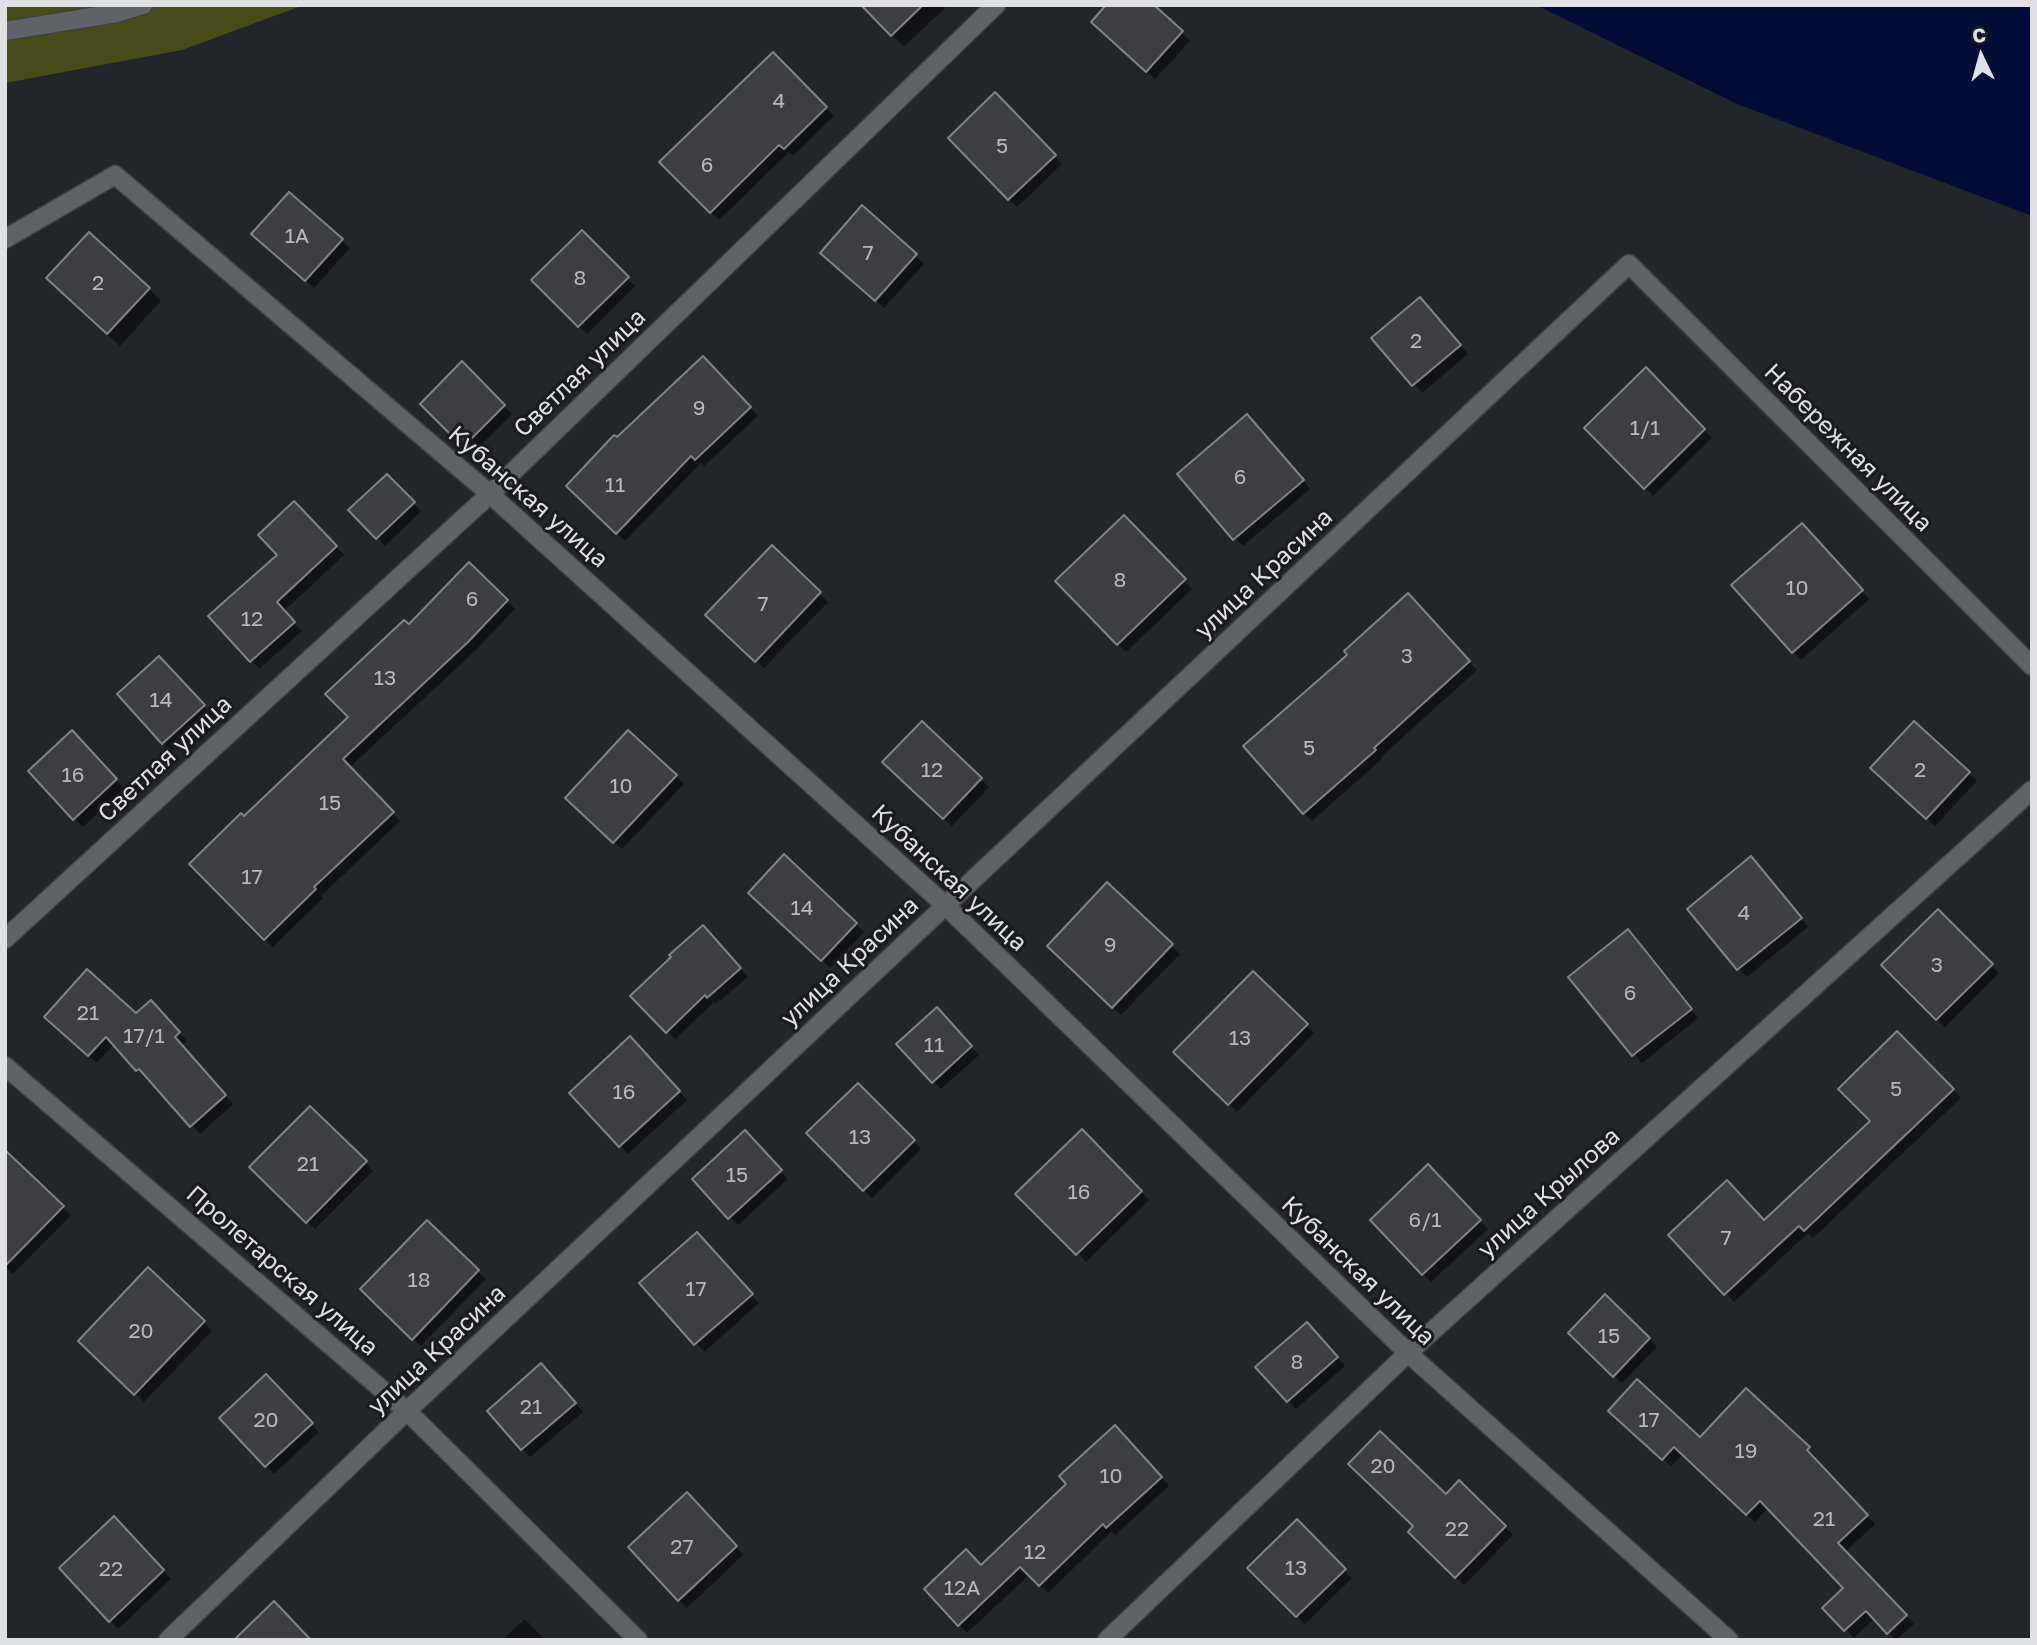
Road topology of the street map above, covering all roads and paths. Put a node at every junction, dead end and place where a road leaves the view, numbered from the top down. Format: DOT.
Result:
graph roads {
  1 [pos="143,5"];
  2 [pos="996,5"];
  3 [pos="5,31"];
  4 [pos="5,240"];
  5 [pos="1629,264"];
  6 [pos="490,495"];
  7 [pos="2032,666"];
  8 [pos="2032,790"];
  9 [pos="946,906"];
  10 [pos="5,939"];
  11 [pos="5,1066"];
  12 [pos="1408,1353"];
  13 [pos="407,1411"];
  14 [pos="168,1640"];
  15 [pos="638,1640"];
  16 [pos="1107,1640"];
  17 [pos="1729,1640"];
  1 -- 3 [label="street"];
  2 -- 6 [label="street, Светлая улица"];
  4 -- 6 [label="street, Кубанская улица"];
  5 -- 7 [label="street, Набережная улица"];
  5 -- 9 [label="street, улица Красина"];
  6 -- 9 [label="street, Кубанская улица"];
  6 -- 10 [label="street, Светлая улица"];
  8 -- 12 [label="street, улица Крылова"];
  9 -- 12 [label="street, Кубанская улица"];
  9 -- 13 [label="street, улица Красина"];
  11 -- 13 [label="street, Пролетарская улица"];
  12 -- 16 [label="street, улица Крылова"];
  12 -- 17 [label="street, Кубанская улица"];
  13 -- 14 [label="street, улица Красина"];
  13 -- 15 [label="street, Пролетарская улица"];
}
